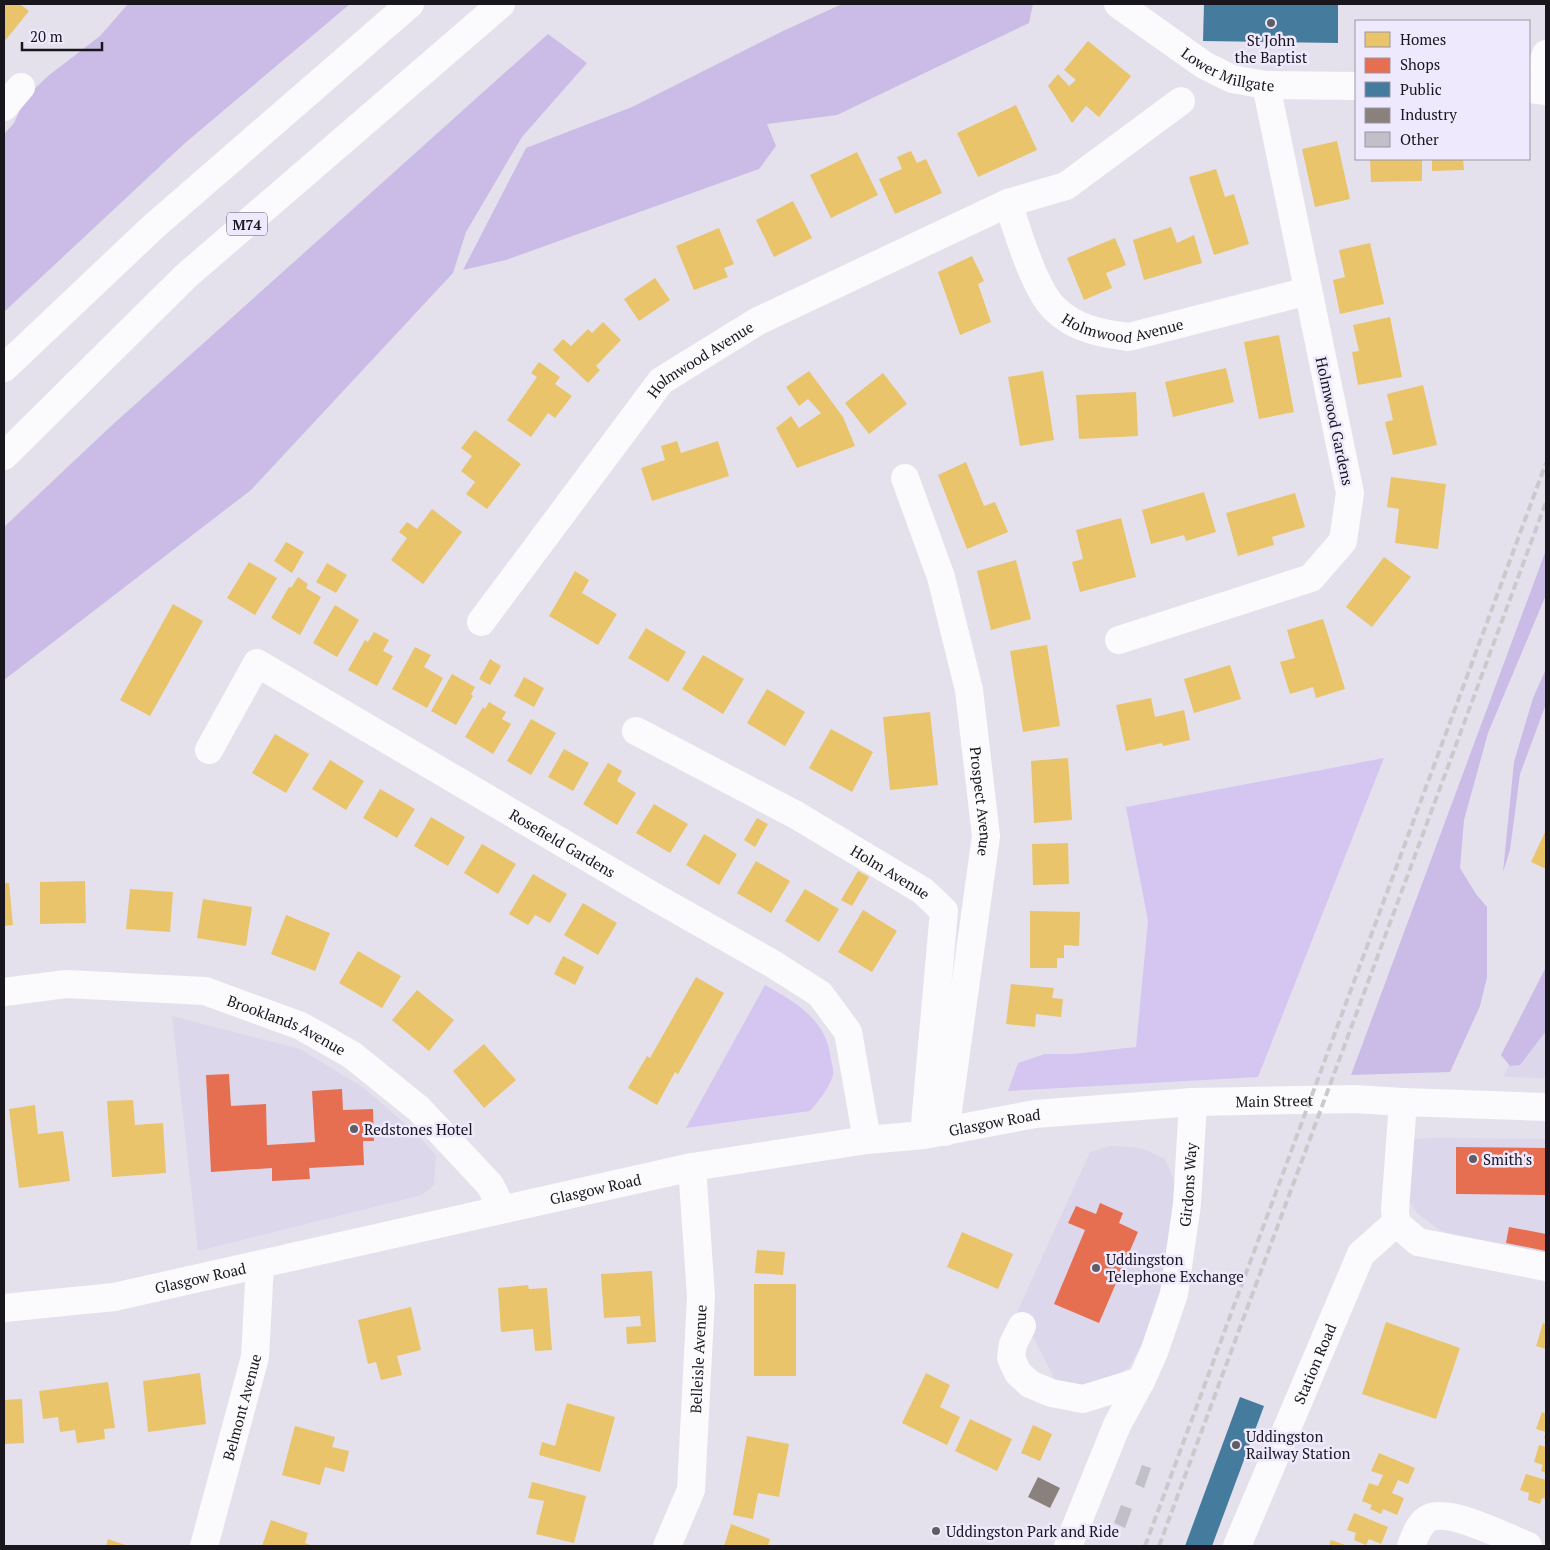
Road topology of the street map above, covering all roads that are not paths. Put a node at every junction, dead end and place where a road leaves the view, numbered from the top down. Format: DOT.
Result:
graph roads {
  1 [pos="410,4"];
  2 [pos="502,4"];
  3 [pos="1118,4"];
  4 [pos="1546,54"];
  5 [pos="1266,85"];
  6 [pos="1355,86"];
  7 [pos="1536,90"];
  8 [pos="1181,101"];
  9 [pos="1008,203"];
  10 [pos="1308,291"];
  11 [pos="4,368"];
  12 [pos="4,456"];
  13 [pos="905,478"];
  14 [pos="481,622"];
  15 [pos="1118,640"];
  16 [pos="636,731"];
  17 [pos="209,750"];
  18 [pos="4,992"];
  19 [pos="1193,1102"];
  20 [pos="1403,1102"];
  21 [pos="1546,1107"];
  22 [pos="934,1134"];
  23 [pos="867,1140"];
  24 [pos="692,1167"];
  25 [pos="502,1209"];
  26 [pos="1396,1223"];
  27 [pos="260,1265"];
  28 [pos="1546,1267"];
  29 [pos="4,1308"];
  30 [pos="1022,1326"];
  31 [pos="1141,1381"];
  32 [pos="204,1546"];
  33 [pos="667,1546"];
  34 [pos="1068,1546"];
  35 [pos="1237,1546"];
  36 [pos="1411,1546"];
  37 [pos="1528,1546"];
  1 -- 11 [label="main road"];
  2 -- 12 [label="main road, M74"];
  3 -- 5 [label="main road, Lower Millgate"];
  4 -- 7 [label="main road"];
  5 -- 6 [label="main road, Lower Millgate"];
  5 -- 10 [label="main road, Holmwood Gardens"];
  8 -- 9 [label="main road, Holmwood Avenue"];
  9 -- 10 [label="main road, Holmwood Avenue"];
  9 -- 14 [label="main road, Holmwood Avenue"];
  10 -- 15 [label="main road, Holmwood Gardens"];
  13 -- 22 [label="main road, Prospect Avenue"];
  16 -- 22 [label="main road, Holm Avenue"];
  17 -- 23 [label="main road, Rosefield Gardens"];
  18 -- 25 [label="main road, Brooklands Avenue"];
  19 -- 20 [label="main road, Main Street"];
  19 -- 22 [label="main road, Glasgow Road"];
  19 -- 31 [label="main road, Girdons Way"];
  20 -- 21 [label="main road"];
  20 -- 26 [label="main road"];
  22 -- 23 [label="main road, Glasgow Road"];
  23 -- 24 [label="main road, Glasgow Road"];
  24 -- 25 [label="main road, Glasgow Road"];
  24 -- 33 [label="main road, Belleisle Avenue"];
  25 -- 27 [label="main road, Glasgow Road"];
  26 -- 28 [label="main road"];
  26 -- 35 [label="main road, Station Road"];
  27 -- 29 [label="main road, Glasgow Road"];
  27 -- 32 [label="main road, Belmont Avenue"];
  30 -- 31 [label="main road"];
  31 -- 34 [label="main road, Girdons Way"];
  36 -- 37 [label="main road"];
}
